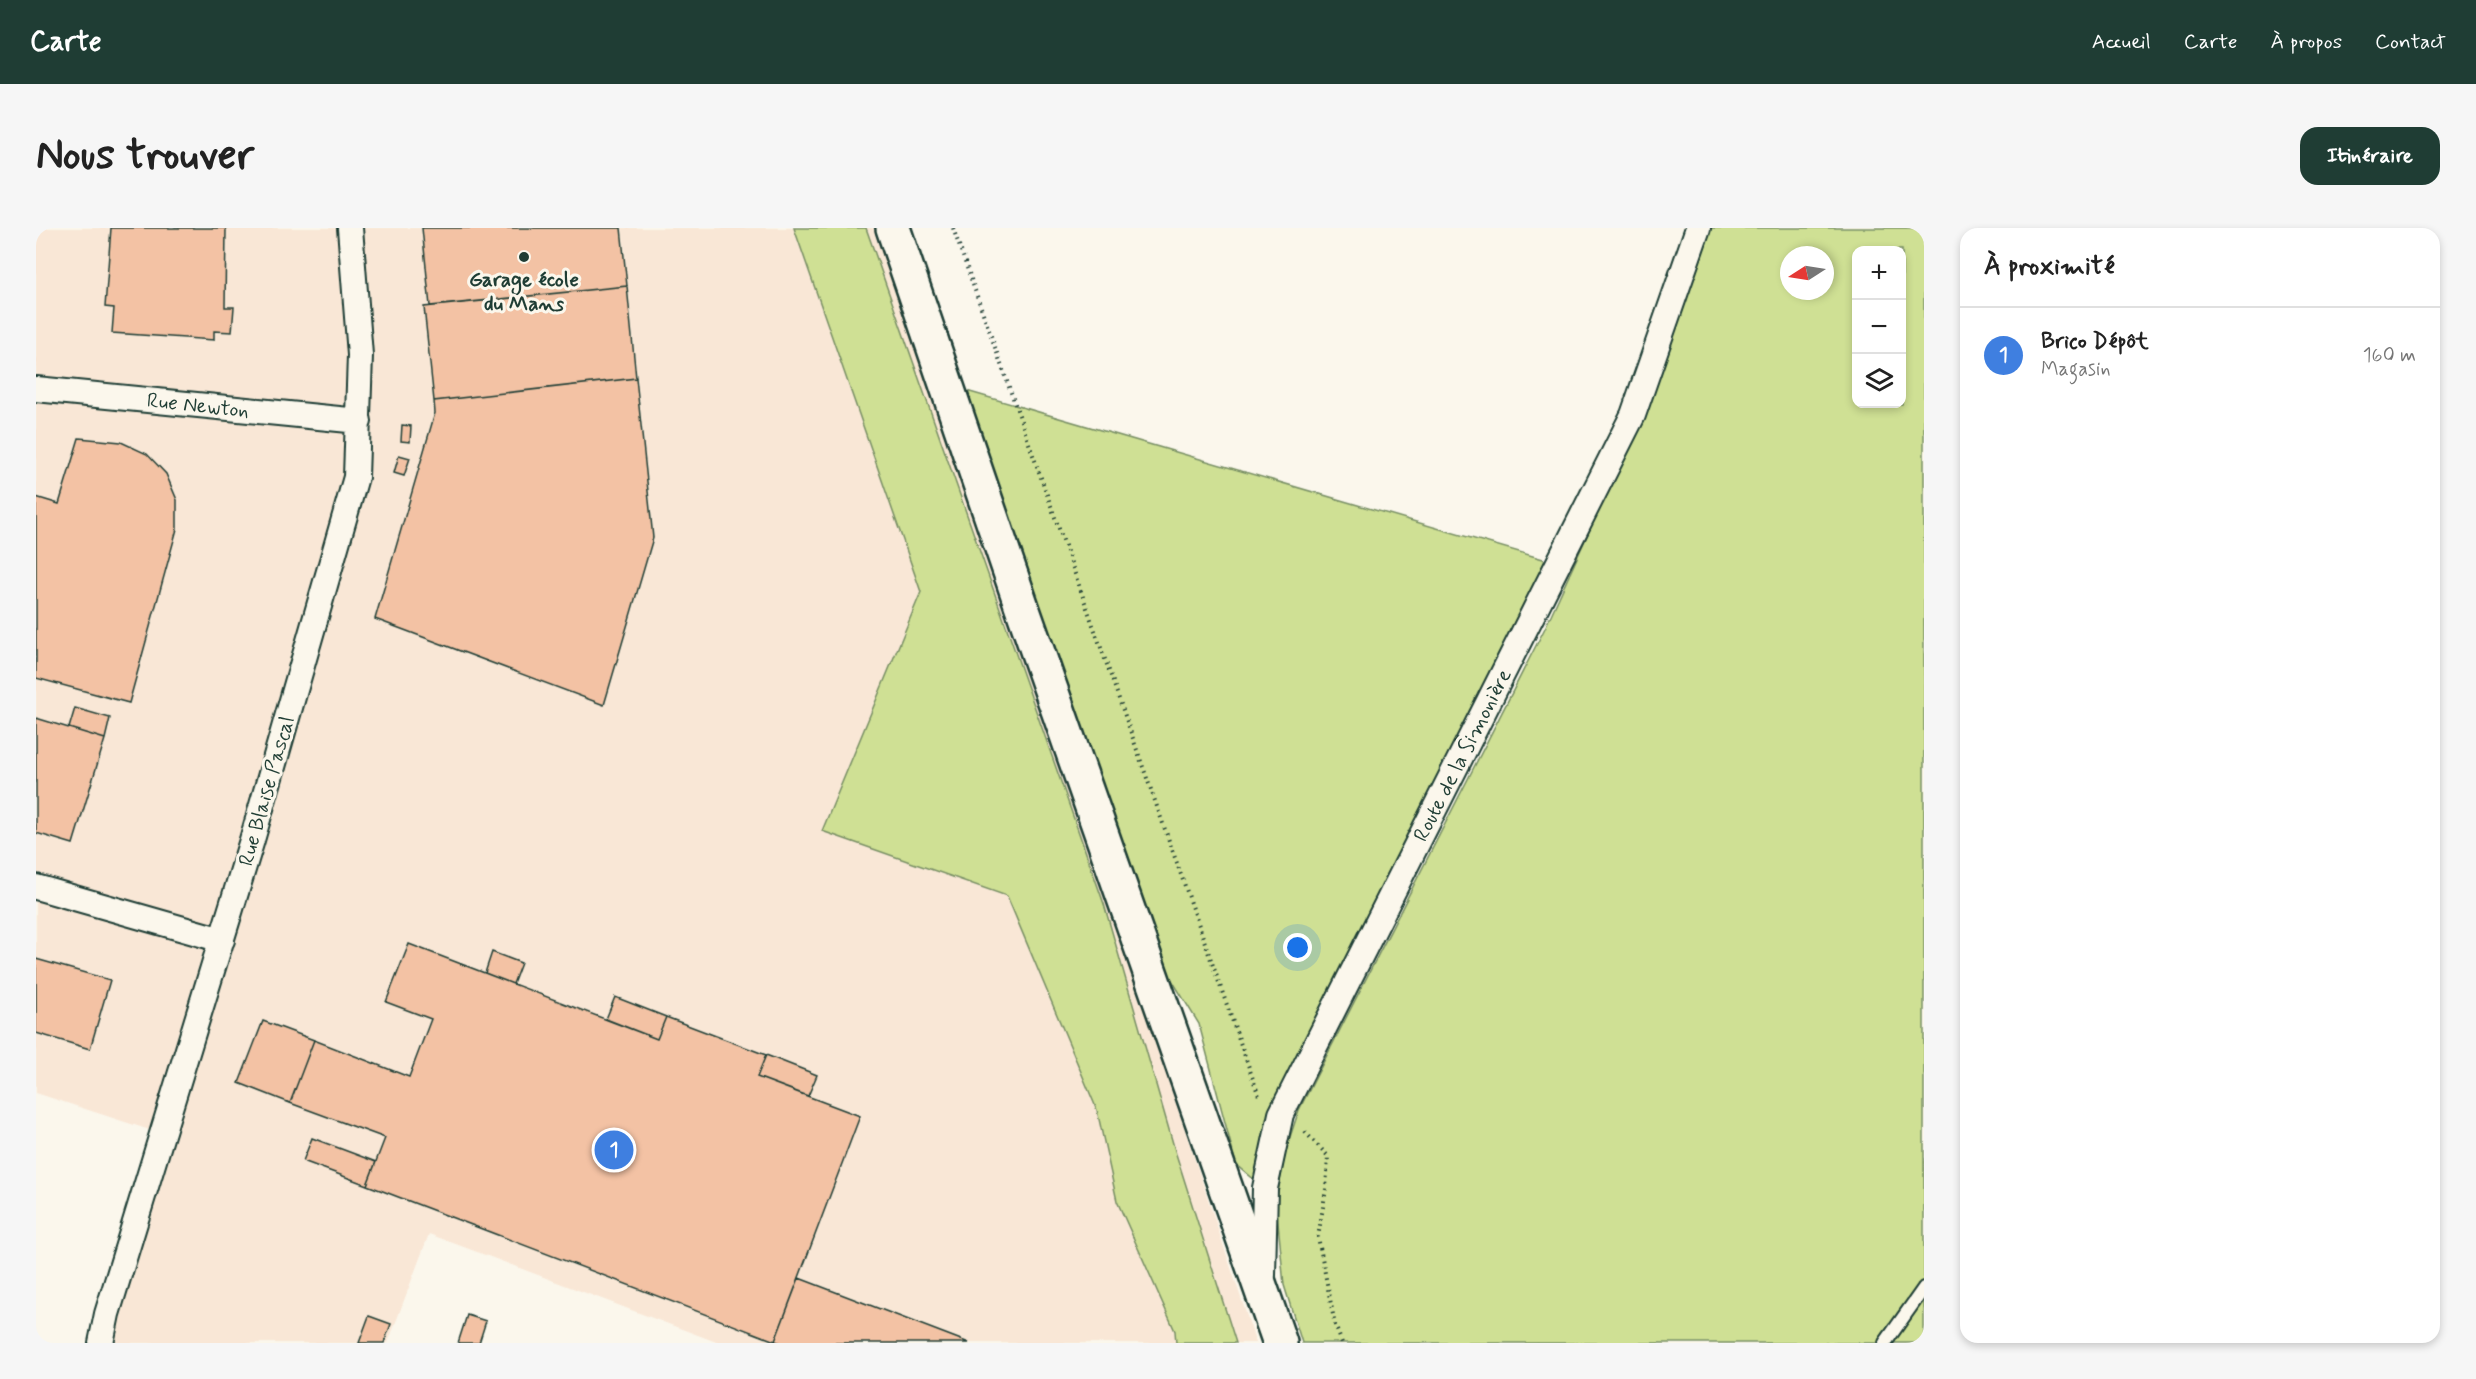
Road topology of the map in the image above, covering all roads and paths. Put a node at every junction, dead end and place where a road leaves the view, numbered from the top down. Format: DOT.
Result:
graph roads {
  1 [pos="350,228"];
  2 [pos="893,228"];
  3 [pos="953,228"];
  4 [pos="1698,228"];
  5 [pos="36,389"];
  6 [pos="359,422"];
  7 [pos="36,887"];
  8 [pos="222,939"];
  9 [pos="1281,1114"];
  10 [pos="1924,1288"];
  11 [pos="1263,1289"];
  12 [pos="101,1343"];
  13 [pos="1280,1343"];
  14 [pos="1342,1343"];
  15 [pos="1885,1343"];
  1 -- 6 [label="street, Rue Blaise Pascal"];
  2 -- 11 [label="main road"];
  3 -- 9 [label="path"];
  4 -- 9 [label="street, Route de la Simonière"];
  5 -- 6 [label="street, Rue Newton"];
  6 -- 8 [label="street, Rue Blaise Pascal"];
  7 -- 8 [label="street"];
  8 -- 12 [label="street, Rue Blaise Pascal"];
  9 -- 11 [label="street, Route de la Simonière"];
  9 -- 14 [label="path"];
  10 -- 15 [label="lane"];
  11 -- 13 [label="main road"];
}
